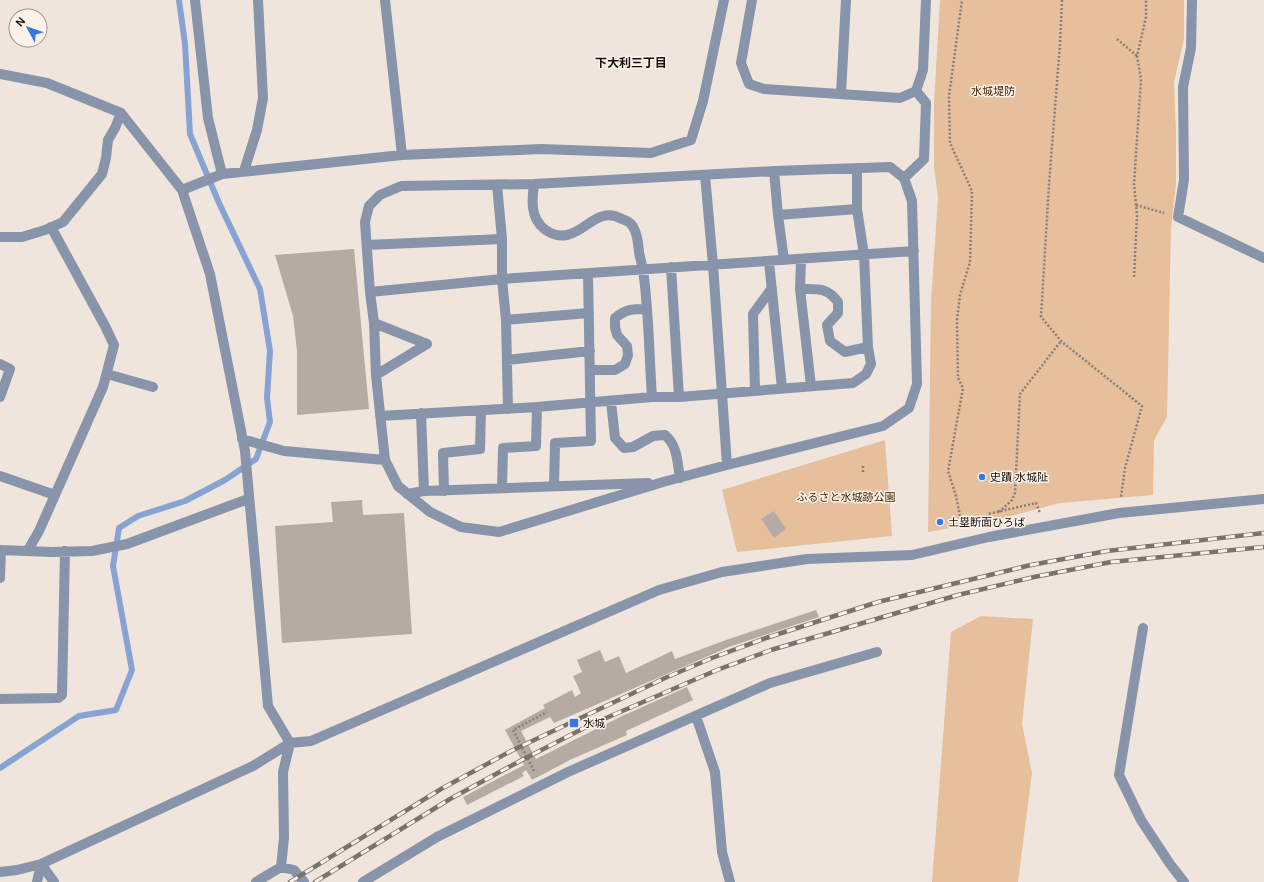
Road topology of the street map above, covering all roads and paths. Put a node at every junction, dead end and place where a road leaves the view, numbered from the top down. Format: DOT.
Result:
graph roads {
  1 [pos="195,0"];
  2 [pos="258,0"];
  3 [pos="385,0"];
  4 [pos="724,0"];
  5 [pos="752,0"];
  6 [pos="846,0"];
  7 [pos="926,0"];
  8 [pos="962,0"];
  9 [pos="1062,0"];
  10 [pos="1146,0"];
  11 [pos="1192,0"];
  12 [pos="1117,39"];
  13 [pos="1137,56"];
  14 [pos="0,74"];
  15 [pos="916,91"];
  16 [pos="841,94"];
  17 [pos="121,112"];
  18 [pos="402,155"];
  19 [pos="857,168"];
  20 [pos="244,171"];
  21 [pos="774,171"];
  22 [pos="222,174"];
  23 [pos="706,175"];
  24 [pos="904,178"];
  25 [pos="534,184"];
  26 [pos="497,185"];
  27 [pos="182,190"];
  28 [pos="1136,205"];
  29 [pos="857,209"];
  30 [pos="778,215"];
  31 [pos="1178,217"];
  32 [pos="51,227"];
  33 [pos="0,237"];
  34 [pos="502,239"];
  35 [pos="367,245"];
  36 [pos="914,251"];
  37 [pos="864,255"];
  38 [pos="1264,258"];
  39 [pos="801,259"];
  40 [pos="784,260"];
  41 [pos="769,262"];
  42 [pos="714,265"];
  43 [pos="671,267"];
  44 [pos="643,269"];
  45 [pos="588,274"];
  46 [pos="1134,277"];
  47 [pos="502,278"];
  48 [pos="772,288"];
  49 [pos="800,288"];
  50 [pos="370,292"];
  51 [pos="646,308"];
  52 [pos="589,313"];
  53 [pos="506,320"];
  54 [pos="374,323"];
  55 [pos="1061,341"];
  56 [pos="868,348"];
  57 [pos="590,351"];
  58 [pos="507,360"];
  59 [pos="0,364"];
  60 [pos="590,370"];
  61 [pos="107,374"];
  62 [pos="376,375"];
  63 [pos="811,386"];
  64 [pos="153,387"];
  65 [pos="782,388"];
  66 [pos="755,391"];
  67 [pos="722,393"];
  68 [pos="0,397"];
  69 [pos="652,397"];
  70 [pos="679,397"];
  71 [pos="590,402"];
  72 [pos="611,402"];
  73 [pos="537,407"];
  74 [pos="508,409"];
  75 [pos="481,410"];
  76 [pos="421,413"];
  77 [pos="380,416"];
  78 [pos="242,439"];
  79 [pos="385,460"];
  80 [pos="727,465"];
  81 [pos="863,466"];
  82 [pos="863,472"];
  83 [pos="0,476"];
  84 [pos="680,478"];
  85 [pos="663,482"];
  86 [pos="554,486"];
  87 [pos="502,488"];
  88 [pos="424,491"];
  89 [pos="444,491"];
  90 [pos="55,494"];
  91 [pos="248,494"];
  92 [pos="407,494"];
  93 [pos="1264,499"];
  94 [pos="999,512"];
  95 [pos="1119,513"];
  96 [pos="988,514"];
  97 [pos="960,516"];
  98 [pos="1046,527"];
  99 [pos="1,550"];
  100 [pos="28,550"];
  101 [pos="65,551"];
  102 [pos="0,578"];
  103 [pos="1143,628"];
  104 [pos="877,652"];
  105 [pos="0,699"];
  106 [pos="547,712"];
  107 [pos="696,716"];
  108 [pos="290,743"];
  109 [pos="534,772"];
  110 [pos="41,864"];
  111 [pos="281,867"];
  112 [pos="0,872"];
  113 [pos="37,882"];
  114 [pos="54,882"];
  115 [pos="256,882"];
  116 [pos="304,882"];
  117 [pos="363,882"];
  118 [pos="730,882"];
  119 [pos="1184,882"];
  1 -- 22 [label="street"];
  2 -- 20 [label="street"];
  3 -- 18 [label="street"];
  4 -- 18 [label="street"];
  5 -- 16 [label="street"];
  6 -- 16 [label="street"];
  7 -- 15 [label="street"];
  8 -- 97 [label="path"];
  9 -- 55 [label="path"];
  10 -- 13 [label="path"];
  11 -- 31 [label="street"];
  12 -- 13 [label="path"];
  13 -- 28 [label="path"];
  14 -- 17 [label="street"];
  15 -- 16 [label="street"];
  15 -- 24 [label="street"];
  17 -- 27 [label="street"];
  17 -- 32 [label="street"];
  18 -- 20 [label="street"];
  19 -- 21 [label="street"];
  19 -- 24 [label="street"];
  19 -- 29 [label="street"];
  20 -- 22 [label="street"];
  21 -- 23 [label="street"];
  21 -- 30 [label="street"];
  22 -- 27 [label="street"];
  23 -- 25 [label="street"];
  23 -- 42 [label="street"];
  24 -- 36 [label="street"];
  25 -- 26 [label="street"];
  25 -- 44 [label="street"];
  26 -- 34 [label="street"];
  26 -- 35 [label="street"];
  27 -- 78 [label="street"];
  28 -- 31 [label="path"];
  28 -- 46 [label="path"];
  29 -- 30 [label="street"];
  29 -- 37 [label="street"];
  30 -- 40 [label="street"];
  31 -- 38 [label="street"];
  32 -- 33 [label="street"];
  32 -- 61 [label="street"];
  34 -- 35 [label="street"];
  34 -- 47 [label="street"];
  35 -- 50 [label="street"];
  36 -- 37 [label="street"];
  36 -- 80 [label="street"];
  37 -- 39 [label="street"];
  37 -- 56 [label="street"];
  39 -- 40 [label="street"];
  39 -- 49 [label="street"];
  40 -- 41 [label="street"];
  41 -- 42 [label="street"];
  41 -- 48 [label="street"];
  42 -- 43 [label="street"];
  42 -- 67 [label="street"];
  43 -- 44 [label="street"];
  43 -- 70 [label="street"];
  44 -- 45 [label="street"];
  44 -- 51 [label="street"];
  45 -- 47 [label="street"];
  45 -- 52 [label="street"];
  47 -- 50 [label="street"];
  47 -- 53 [label="street"];
  48 -- 65 [label="street"];
  48 -- 66 [label="street"];
  49 -- 56 [label="street"];
  49 -- 63 [label="street"];
  50 -- 54 [label="street"];
  51 -- 60 [label="street"];
  51 -- 69 [label="street"];
  52 -- 53 [label="street"];
  52 -- 57 [label="street"];
  53 -- 58 [label="street"];
  54 -- 62 [label="street"];
  54 -- 62 [label="street"];
  55 -- 94 [label="path"];
  55 -- 95 [label="path"];
  56 -- 63 [label="street"];
  57 -- 58 [label="street"];
  57 -- 60 [label="street"];
  58 -- 74 [label="street"];
  59 -- 68 [label="street"];
  60 -- 71 [label="street"];
  61 -- 64 [label="street"];
  61 -- 90 [label="street"];
  62 -- 77 [label="street"];
  63 -- 65 [label="street"];
  65 -- 66 [label="street"];
  66 -- 67 [label="street"];
  67 -- 70 [label="street"];
  67 -- 80 [label="street"];
  69 -- 70 [label="street"];
  69 -- 72 [label="street"];
  71 -- 72 [label="street"];
  71 -- 73 [label="street"];
  71 -- 86 [label="street"];
  72 -- 84 [label="street"];
  73 -- 74 [label="street"];
  73 -- 87 [label="street"];
  74 -- 75 [label="street"];
  75 -- 76 [label="street"];
  75 -- 89 [label="street"];
  76 -- 77 [label="street"];
  76 -- 88 [label="street"];
  77 -- 79 [label="street"];
  78 -- 79 [label="street"];
  78 -- 91 [label="street"];
  79 -- 92 [label="street"];
  80 -- 84 [label="street"];
  81 -- 82 [label="path"];
  83 -- 90 [label="street"];
  84 -- 85 [label="street"];
  85 -- 86 [label="street"];
  85 -- 92 [label="street"];
  86 -- 87 [label="street"];
  87 -- 89 [label="street"];
  88 -- 89 [label="street"];
  88 -- 92 [label="street"];
  90 -- 100 [label="street"];
  91 -- 101 [label="street"];
  91 -- 108 [label="street"];
  93 -- 95 [label="street"];
  94 -- 96 [label="path"];
  94 -- 98 [label="path"];
  95 -- 98 [label="street"];
  98 -- 108 [label="street"];
  99 -- 100 [label="street"];
  99 -- 102 [label="street"];
  100 -- 101 [label="street"];
  101 -- 105 [label="street"];
  103 -- 119 [label="street"];
  104 -- 107 [label="street"];
  106 -- 109 [label="path"];
  107 -- 117 [label="street"];
  107 -- 118 [label="street"];
  108 -- 110 [label="street"];
  108 -- 111 [label="street"];
  110 -- 112 [label="street"];
  110 -- 113 [label="street"];
  110 -- 114 [label="street"];
  111 -- 115 [label="street"];
  111 -- 116 [label="street"];
}
